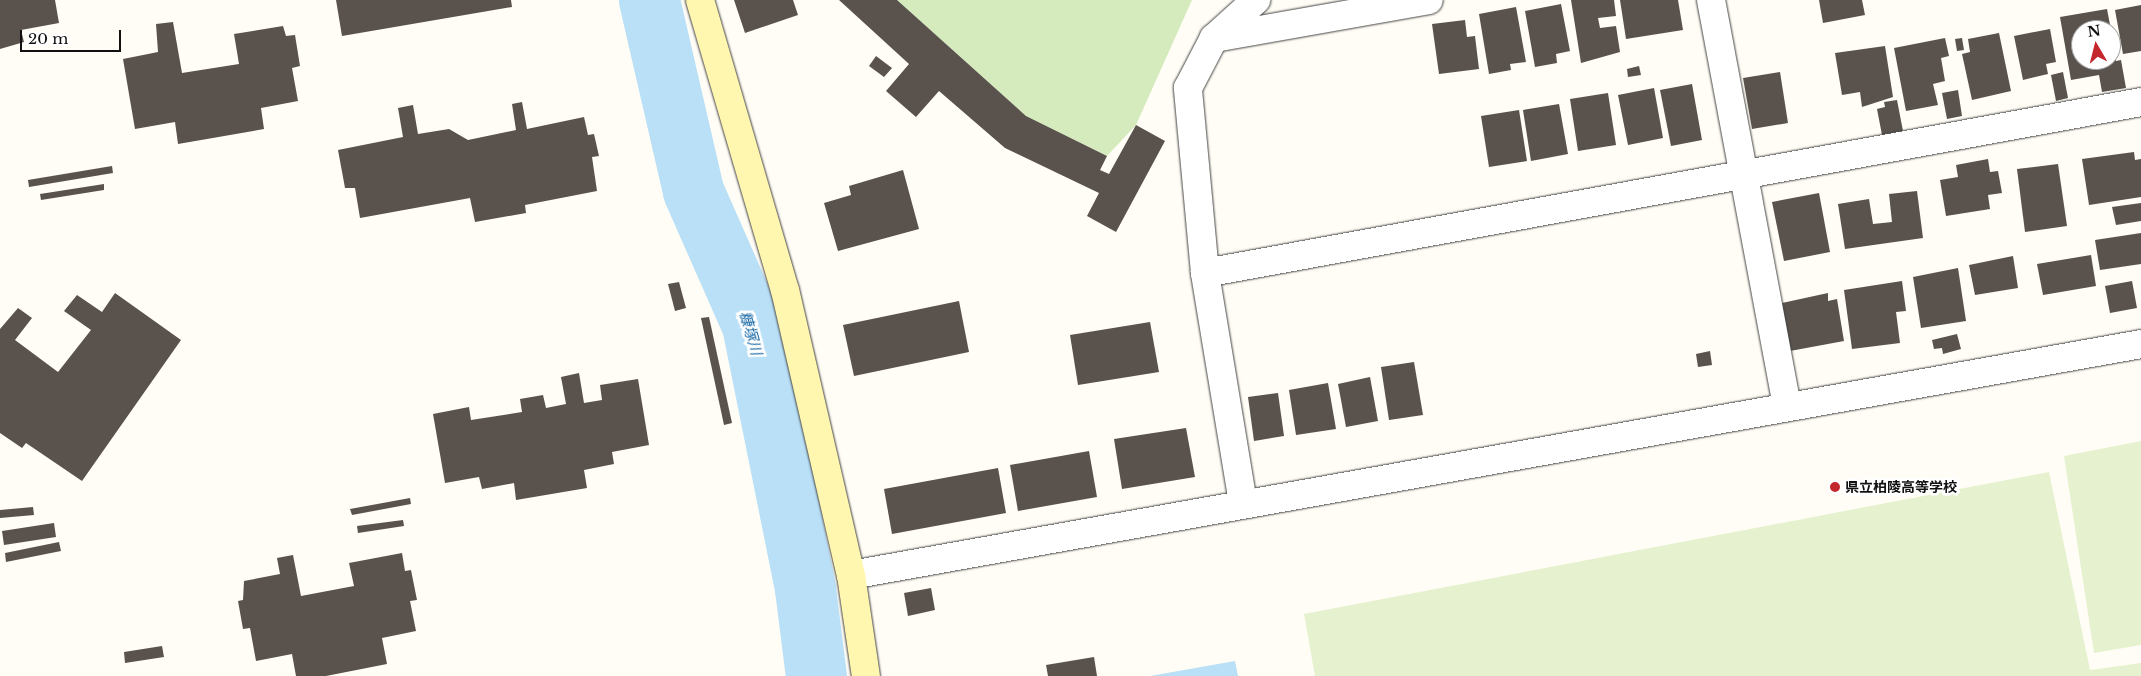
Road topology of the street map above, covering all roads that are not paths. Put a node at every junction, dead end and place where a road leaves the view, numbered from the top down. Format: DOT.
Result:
graph roads {
  1 [pos="700,0"];
  2 [pos="1256,0"];
  3 [pos="1429,0"];
  4 [pos="1711,0"];
  5 [pos="1214,38"];
  6 [pos="2141,102"];
  7 [pos="1743,175"];
  8 [pos="1205,274"];
  9 [pos="2141,344"];
  10 [pos="1788,405"];
  11 [pos="1243,503"];
  12 [pos="851,575"];
  13 [pos="866,676"];
  1 -- 12 [label="street"];
  2 -- 5 [label="street"];
  3 -- 5 [label="street"];
  4 -- 7 [label="street"];
  5 -- 8 [label="street"];
  6 -- 7 [label="street"];
  7 -- 8 [label="street"];
  7 -- 10 [label="street"];
  8 -- 11 [label="street"];
  9 -- 10 [label="street"];
  10 -- 11 [label="street"];
  11 -- 12 [label="street"];
  12 -- 13 [label="street"];
}
